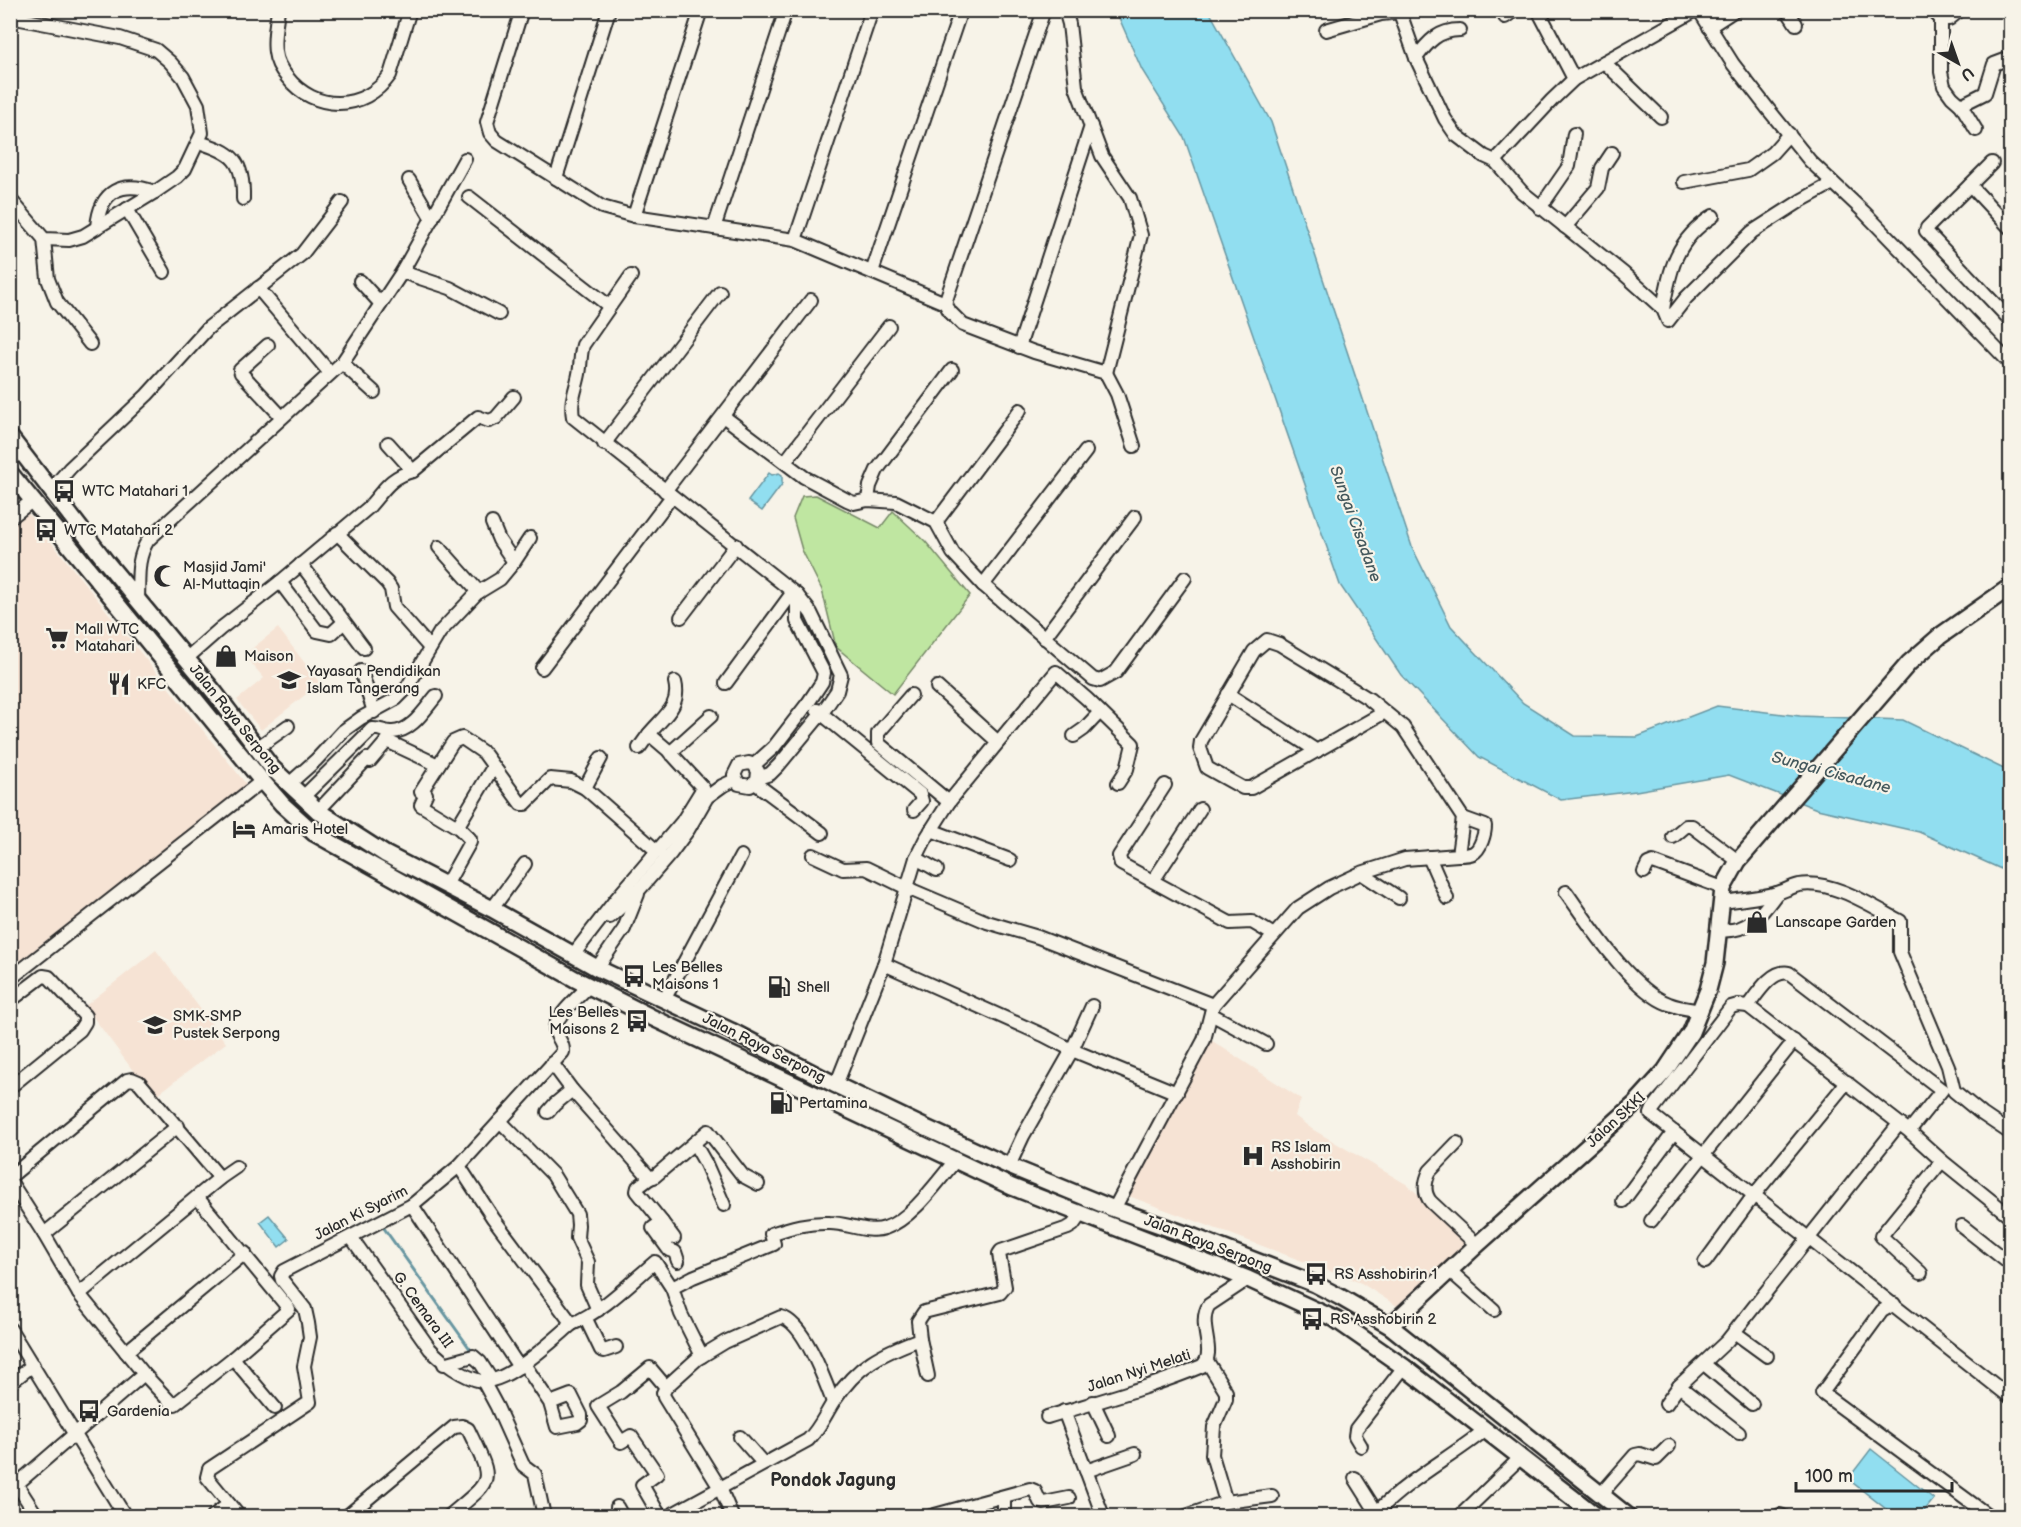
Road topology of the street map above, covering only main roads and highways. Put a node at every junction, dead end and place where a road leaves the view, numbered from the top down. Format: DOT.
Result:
graph roads {
  1 [pos="10,437"];
  2 [pos="10,473"];
  3 [pos="2010,587"];
  4 [pos="228,710"];
  5 [pos="213,721"];
  6 [pos="540,937"];
  7 [pos="529,954"];
  8 [pos="1237,1254"];
  9 [pos="1227,1271"];
  10 [pos="1390,1326"];
  11 [pos="1595,1516"];
  12 [pos="1628,1516"];
  1 -- 4 [label="main road, Jalan Raya Serpong"];
  2 -- 5 [label="main road, Jalan Raya Serpong"];
  3 -- 10 [label="main road, Jalan SKKI"];
  4 -- 5 [label="main road"];
  4 -- 6 [label="main road, Jalan Raya Serpong"];
  5 -- 7 [label="main road, Jalan Raya Serpong"];
  6 -- 7 [label="main road"];
  6 -- 8 [label="main road, Jalan Raya Serpong"];
  7 -- 9 [label="main road, Jalan Raya Serpong"];
  8 -- 9 [label="main road"];
  8 -- 10 [label="main road, Jalan Raya Serpong"];
  9 -- 11 [label="main road, Jalan Raya Serpong"];
  10 -- 12 [label="main road, Jalan Raya Serpong"];
}
